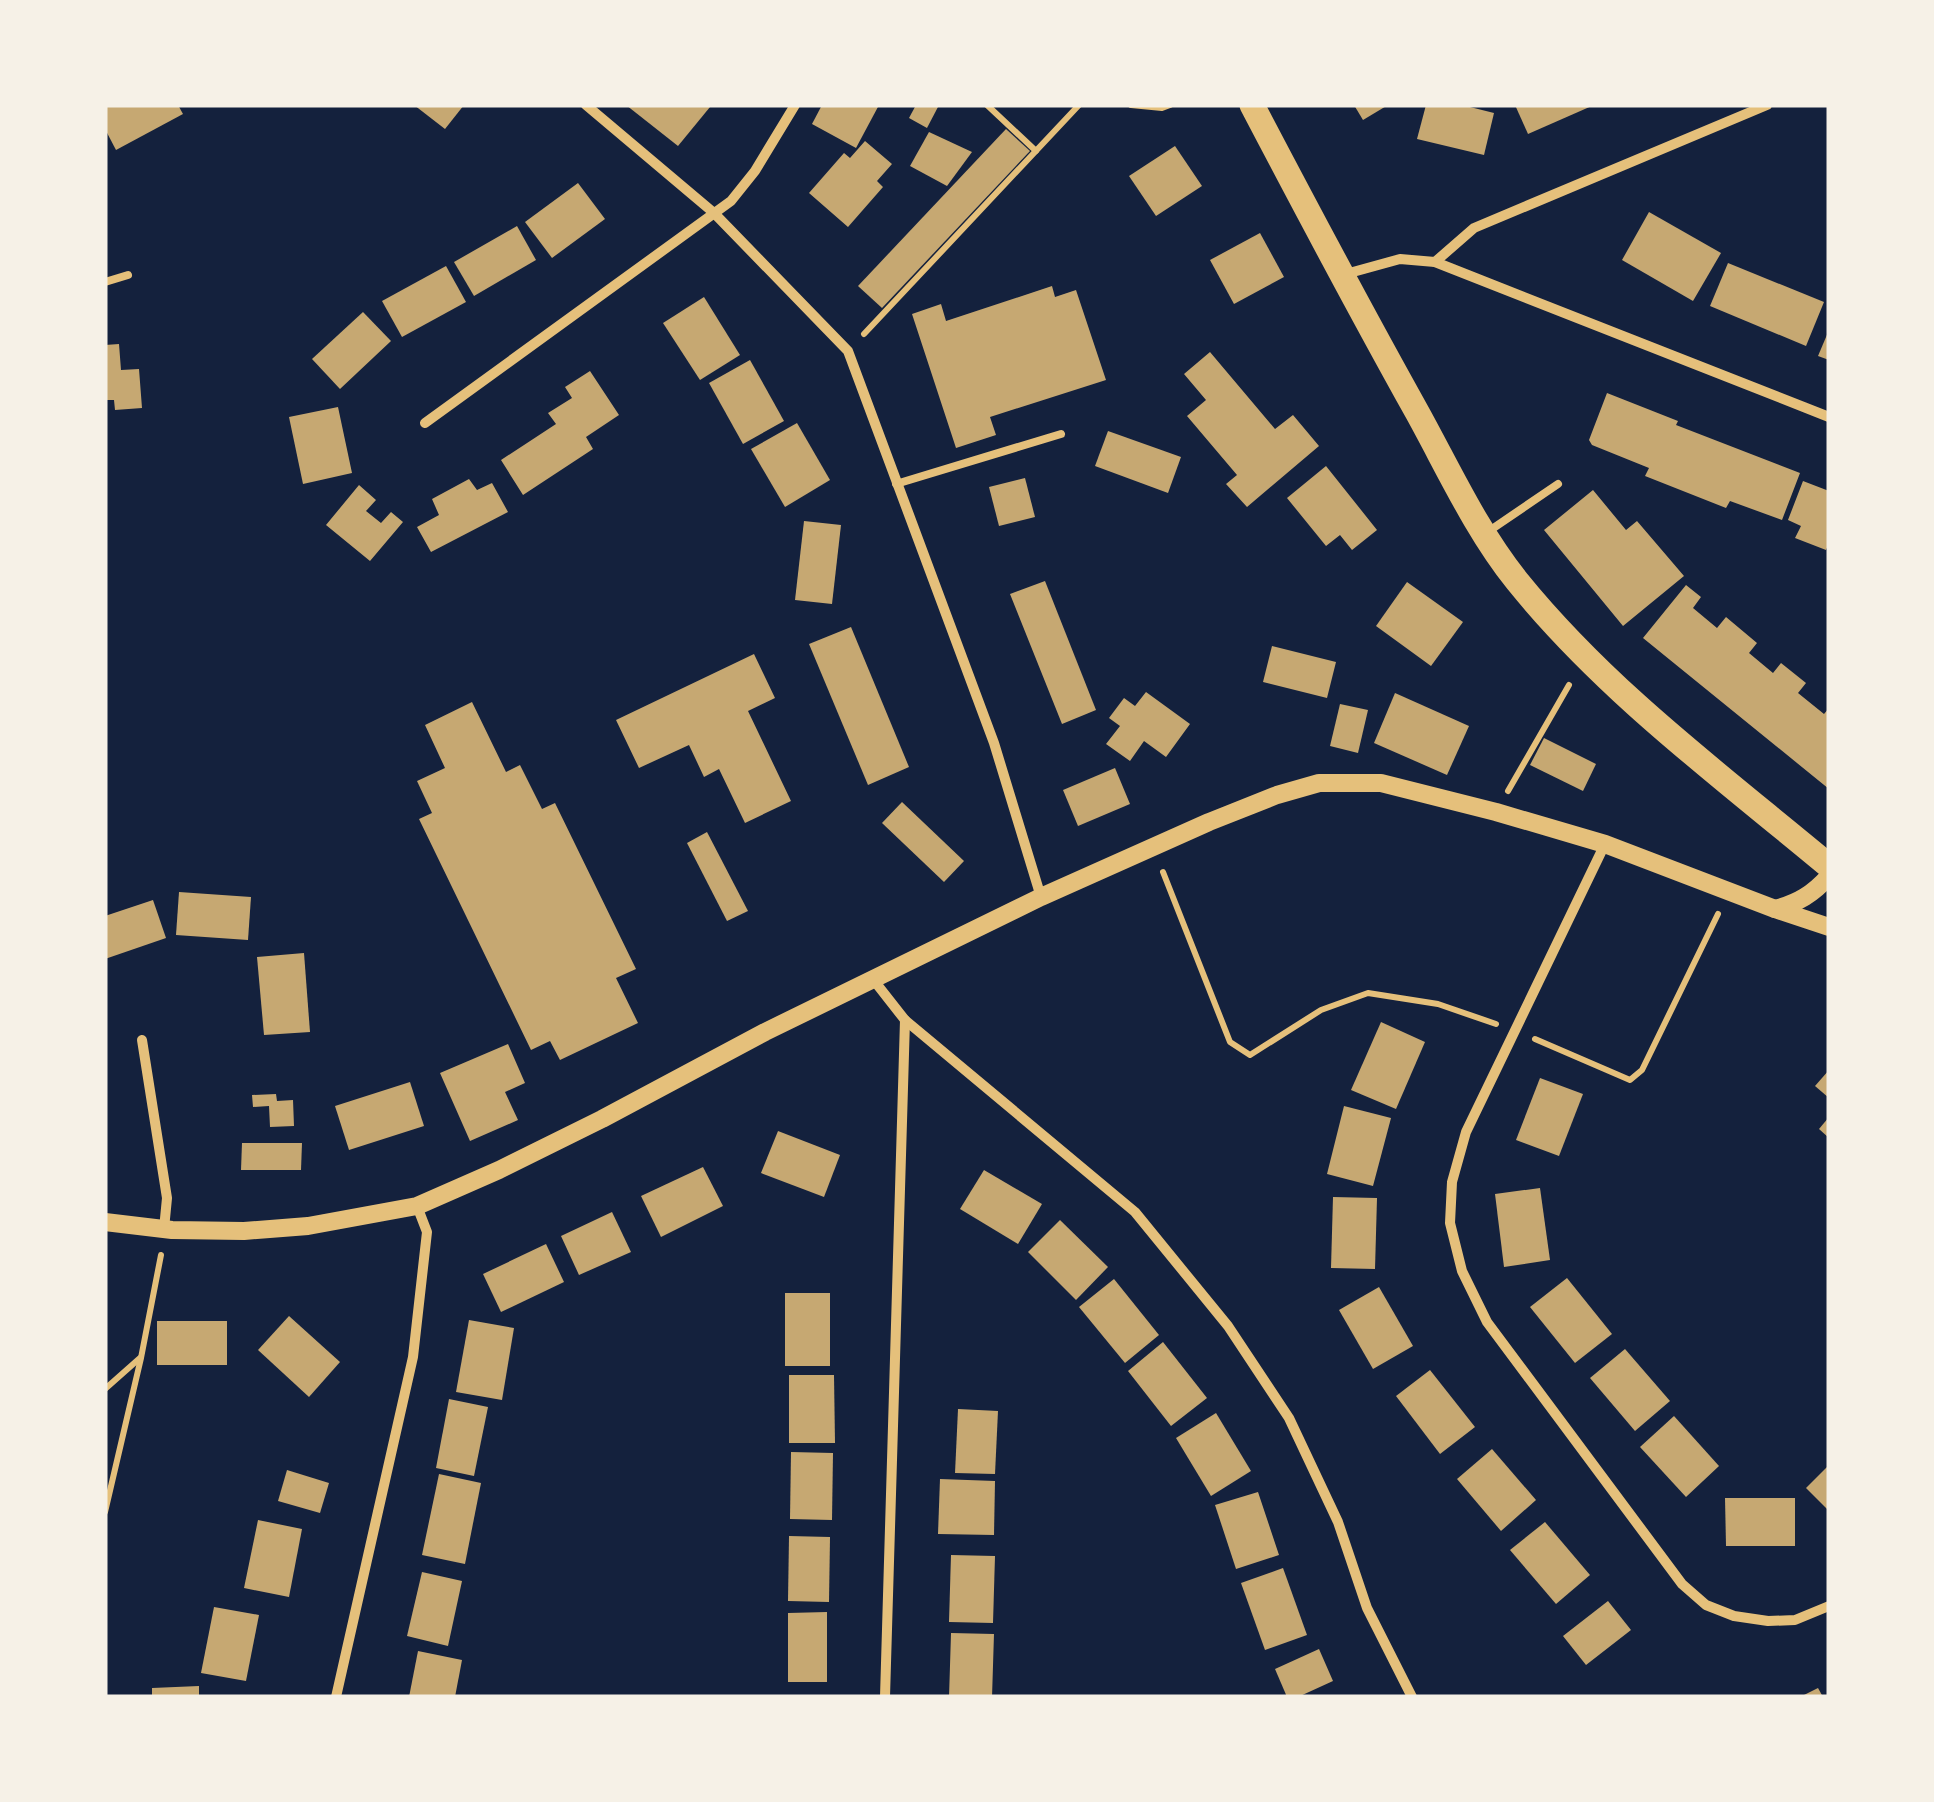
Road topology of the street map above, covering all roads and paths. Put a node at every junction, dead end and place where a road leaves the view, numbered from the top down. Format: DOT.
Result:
graph roads {
  1 [pos="586,105"];
  2 [pos="795,105"];
  3 [pos="987,105"];
  4 [pos="1079,105"];
  5 [pos="1130,105"];
  6 [pos="1170,105"];
  7 [pos="1252,105"];
  8 [pos="1767,105"];
  9 [pos="1036,151"];
  10 [pos="714,213"];
  11 [pos="1435,262"];
  12 [pos="1341,275"];
  13 [pos="128,276"];
  14 [pos="105,282"];
  15 [pos="848,351"];
  16 [pos="1829,417"];
  17 [pos="425,423"];
  18 [pos="1061,434"];
  19 [pos="896,484"];
  20 [pos="1558,484"];
  21 [pos="1485,533"];
  22 [pos="1585,658"];
  23 [pos="1496,812"];
  24 [pos="1606,844"];
  25 [pos="1154,848"];
  26 [pos="1829,866"];
  27 [pos="1829,876"];
  28 [pos="1730,891"];
  29 [pos="1042,897"];
  30 [pos="1775,909"];
  31 [pos="1829,927"];
  32 [pos="872,978"];
  33 [pos="905,1020"];
  34 [pos="1514,1030"];
  35 [pos="142,1040"];
  36 [pos="417,1206"];
  37 [pos="105,1222"];
  38 [pos="164,1229"];
  39 [pos="140,1358"];
  40 [pos="105,1390"];
  41 [pos="105,1512"];
  42 [pos="1829,1606"];
  43 [pos="336,1697"];
  44 [pos="885,1697"];
  45 [pos="1412,1697"];
  1 -- 10 [label="street"];
  2 -- 10 [label="street"];
  3 -- 9 [label="path"];
  4 -- 9 [label="path"];
  5 -- 6 [label="path"];
  7 -- 12 [label="main road"];
  8 -- 11 [label="street"];
  9 -- 15 [label="path"];
  10 -- 15 [label="street"];
  10 -- 17 [label="street"];
  11 -- 12 [label="street"];
  11 -- 16 [label="street"];
  12 -- 21 [label="main road"];
  13 -- 14 [label="lane"];
  15 -- 19 [label="street"];
  18 -- 19 [label="lane"];
  19 -- 29 [label="street"];
  20 -- 21 [label="lane"];
  21 -- 22 [label="main road"];
  22 -- 23 [label="path"];
  22 -- 26 [label="main road"];
  23 -- 24 [label="street"];
  23 -- 25 [label="street"];
  24 -- 28 [label="street"];
  24 -- 34 [label="street"];
  25 -- 29 [label="street"];
  25 -- 34 [label="path"];
  27 -- 30 [label="street"];
  28 -- 30 [label="street"];
  28 -- 34 [label="path"];
  29 -- 32 [label="street"];
  30 -- 31 [label="street"];
  32 -- 33 [label="street"];
  32 -- 36 [label="street"];
  33 -- 44 [label="street"];
  33 -- 45 [label="street"];
  34 -- 42 [label="street"];
  35 -- 38 [label="street"];
  36 -- 38 [label="street"];
  36 -- 43 [label="street"];
  37 -- 38 [label="street"];
  38 -- 39 [label="path"];
  39 -- 40 [label="path"];
  39 -- 41 [label="path"];
}
